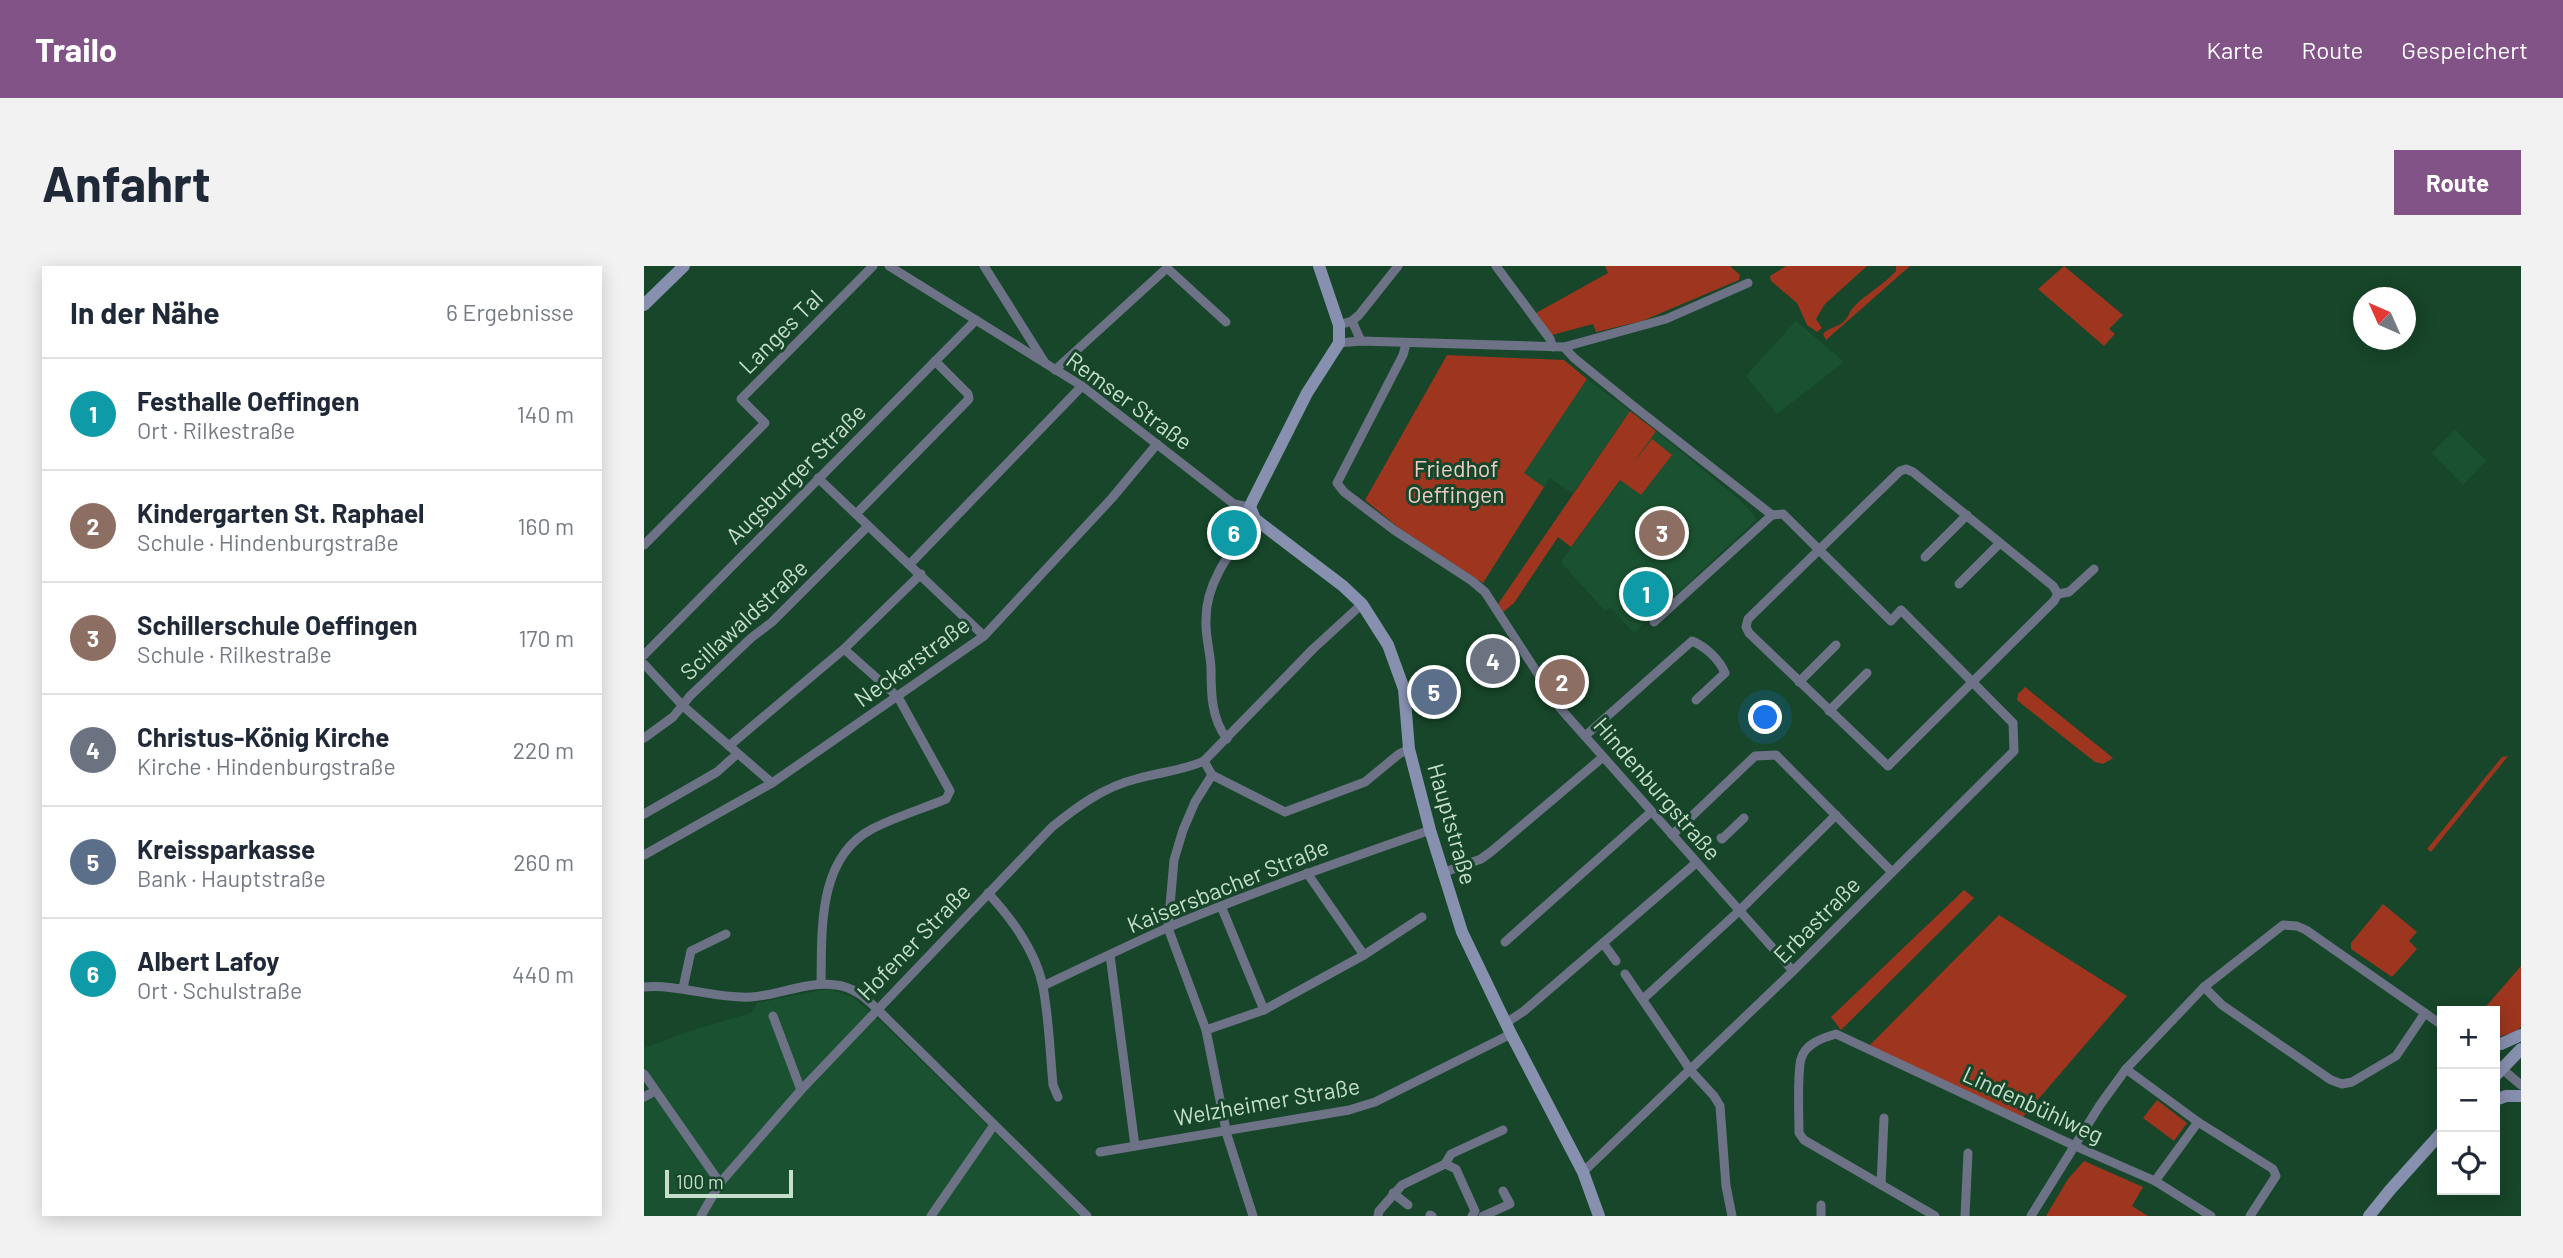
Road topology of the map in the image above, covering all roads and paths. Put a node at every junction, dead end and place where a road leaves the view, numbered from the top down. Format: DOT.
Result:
graph roads {
  1 [pos="684,266"];
  2 [pos="873,266"];
  3 [pos="889,266"];
  4 [pos="1319,266"];
  5 [pos="1398,266"];
  6 [pos="1496,266"];
  7 [pos="985,267"];
  8 [pos="1748,283"];
  9 [pos="644,305"];
  10 [pos="976,320"];
  11 [pos="1352,321"];
  12 [pos="1226,322"];
  13 [pos="1339,325"];
  14 [pos="1361,341"];
  15 [pos="1339,343"];
  16 [pos="1406,344"];
  17 [pos="1553,347"];
  18 [pos="1564,347"];
  19 [pos="934,361"];
  20 [pos="1051,367"];
  21 [pos="1082,386"];
  22 [pos="1157,444"];
  23 [pos="818,478"];
  24 [pos="1253,513"];
  25 [pos="856,514"];
  26 [pos="1772,515"];
  27 [pos="1967,515"];
  28 [pos="868,526"];
  29 [pos="2000,543"];
  30 [pos="644,545"];
  31 [pos="1820,550"];
  32 [pos="1925,557"];
  33 [pos="910,564"];
  34 [pos="2094,569"];
  35 [pos="921,574"];
  36 [pos="1959,584"];
  37 [pos="2057,594"];
  38 [pos="1362,604"];
  39 [pos="1654,622"];
  40 [pos="984,636"];
  41 [pos="1836,645"];
  42 [pos="845,649"];
  43 [pos="644,655"];
  44 [pos="644,664"];
  45 [pos="1867,673"];
  46 [pos="1799,682"];
  47 [pos="1973,682"];
  48 [pos="898,697"];
  49 [pos="1696,700"];
  50 [pos="683,706"];
  51 [pos="1829,711"];
  52 [pos="1585,736"];
  53 [pos="644,738"];
  54 [pos="1227,739"];
  55 [pos="729,746"];
  56 [pos="1409,749"];
  57 [pos="737,754"];
  58 [pos="1603,757"];
  59 [pos="1205,761"];
  60 [pos="1212,775"];
  61 [pos="772,783"];
  62 [pos="1651,812"];
  63 [pos="644,814"];
  64 [pos="1836,816"];
  65 [pos="1744,818"];
  66 [pos="1430,830"];
  67 [pos="1672,835"];
  68 [pos="1721,838"];
  69 [pos="644,855"];
  70 [pos="1696,863"];
  71 [pos="1892,872"];
  72 [pos="1307,873"];
  73 [pos="1442,873"];
  74 [pos="988,892"];
  75 [pos="1222,906"];
  76 [pos="1740,911"];
  77 [pos="1422,917"];
  78 [pos="1168,928"];
  79 [pos="726,934"];
  80 [pos="1505,942"];
  81 [pos="1603,943"];
  82 [pos="1110,955"];
  83 [pos="1364,955"];
  84 [pos="1616,961"];
  85 [pos="1793,971"];
  86 [pos="1625,974"];
  87 [pos="821,984"];
  88 [pos="1043,986"];
  89 [pos="644,987"];
  90 [pos="2204,987"];
  91 [pos="682,988"];
  92 [pos="1643,999"];
  93 [pos="877,1009"];
  94 [pos="1264,1010"];
  95 [pos="2426,1013"];
  96 [pos="773,1016"];
  97 [pos="2437,1021"];
  98 [pos="1509,1029"];
  99 [pos="1206,1030"];
  100 [pos="2521,1035"];
  101 [pos="2500,1044"];
  102 [pos="2521,1049"];
  103 [pos="2126,1069"];
  104 [pos="2498,1069"];
  105 [pos="1691,1071"];
  106 [pos="2500,1072"];
  107 [pos="644,1074"];
  108 [pos="2521,1085"];
  109 [pos="801,1090"];
  110 [pos="655,1091"];
  111 [pos="2521,1096"];
  112 [pos="644,1097"];
  113 [pos="1058,1097"];
  114 [pos="2500,1098"];
  115 [pos="1884,1118"];
  116 [pos="2198,1122"];
  117 [pos="994,1125"];
  118 [pos="1503,1130"];
  119 [pos="1227,1132"];
  120 [pos="2437,1138"];
  121 [pos="1135,1146"];
  122 [pos="2074,1146"];
  123 [pos="1100,1152"];
  124 [pos="1968,1153"];
  125 [pos="1445,1164"];
  126 [pos="1583,1172"];
  127 [pos="2155,1181"];
  128 [pos="720,1183"];
  129 [pos="1881,1185"];
  130 [pos="1503,1191"];
  131 [pos="1394,1193"];
  132 [pos="1409,1205"];
  133 [pos="1821,1205"];
  134 [pos="701,1216"];
  135 [pos="930,1216"];
  136 [pos="1087,1216"];
  137 [pos="1253,1216"];
  138 [pos="1378,1216"];
  139 [pos="1472,1216"];
  140 [pos="1483,1216"];
  141 [pos="1599,1216"];
  142 [pos="1732,1216"];
  143 [pos="1821,1216"];
  144 [pos="1935,1216"];
  145 [pos="1965,1216"];
  146 [pos="2031,1216"];
  147 [pos="2211,1216"];
  148 [pos="2250,1216"];
  149 [pos="2370,1216"];
  1 -- 9 [label="street"];
  2 -- 30 [label="street, Langes Tal"];
  3 -- 10 [label="street"];
  4 -- 13 [label="street"];
  5 -- 11 [label="street"];
  6 -- 17 [label="street"];
  7 -- 20 [label="street, Remser Straße"];
  8 -- 18 [label="street"];
  10 -- 19 [label="street, Augsburger Straße"];
  10 -- 20 [label="street"];
  11 -- 13 [label="street"];
  11 -- 14 [label="street"];
  12 -- 20 [label="street"];
  13 -- 15 [label="street"];
  14 -- 15 [label="street"];
  14 -- 16 [label="street"];
  15 -- 24 [label="street"];
  16 -- 17 [label="street"];
  16 -- 52 [label="street, Hindenburgstraße"];
  17 -- 18 [label="street"];
  18 -- 26 [label="street"];
  19 -- 23 [label="street, Augsburger Straße"];
  19 -- 25 [label="street"];
  20 -- 21 [label="street, Remser Straße"];
  21 -- 22 [label="street, Remser Straße"];
  21 -- 33 [label="street"];
  22 -- 24 [label="street, Remser Straße"];
  22 -- 40 [label="street, Neckarstraße"];
  23 -- 25 [label="street"];
  23 -- 43 [label="street, Augsburger Straße"];
  24 -- 38 [label="street, Hauptstraße"];
  24 -- 54 [label="street"];
  25 -- 28 [label="street"];
  26 -- 31 [label="street"];
  26 -- 39 [label="street"];
  27 -- 29 [label="street"];
  27 -- 31 [label="street"];
  27 -- 32 [label="street"];
  28 -- 33 [label="street"];
  28 -- 50 [label="street, Scillawaldstraße"];
  29 -- 36 [label="street"];
  29 -- 37 [label="street"];
  31 -- 46 [label="street"];
  31 -- 47 [label="street, Erbastraße"];
  33 -- 35 [label="street"];
  34 -- 37 [label="street"];
  35 -- 40 [label="street"];
  35 -- 42 [label="street"];
  37 -- 47 [label="street"];
  38 -- 54 [label="street"];
  38 -- 56 [label="street, Hauptstraße"];
  40 -- 48 [label="street, Neckarstraße"];
  41 -- 46 [label="street"];
  42 -- 48 [label="street"];
  42 -- 55 [label="street"];
  44 -- 50 [label="street"];
  45 -- 51 [label="street"];
  46 -- 51 [label="street"];
  47 -- 51 [label="street"];
  47 -- 71 [label="street, Erbastraße"];
  48 -- 61 [label="street, Neckarstraße"];
  48 -- 87 [label="street"];
  49 -- 52 [label="street"];
  50 -- 53 [label="street, Scillawaldstraße"];
  50 -- 55 [label="street"];
  52 -- 58 [label="street, Hindenburgstraße"];
  54 -- 59 [label="street"];
  55 -- 57 [label="street"];
  56 -- 60 [label="street"];
  56 -- 66 [label="street, Hauptstraße"];
  57 -- 61 [label="street"];
  57 -- 63 [label="street"];
  58 -- 62 [label="street, Hindenburgstraße"];
  58 -- 73 [label="street"];
  59 -- 60 [label="street"];
  59 -- 74 [label="street, Hofener Straße"];
  60 -- 78 [label="street"];
  61 -- 69 [label="street, Neckarstraße"];
  62 -- 67 [label="street, Hindenburgstraße"];
  62 -- 80 [label="street"];
  64 -- 67 [label="street"];
  64 -- 71 [label="street"];
  64 -- 76 [label="street"];
  65 -- 68 [label="street"];
  66 -- 72 [label="street, Kaisersbacher Straße"];
  66 -- 73 [label="street, Hauptstraße"];
  67 -- 70 [label="street, Hindenburgstraße"];
  70 -- 76 [label="street, Hindenburgstraße"];
  70 -- 81 [label="street, Welzheimer Straße"];
  71 -- 85 [label="street, Erbastraße"];
  72 -- 75 [label="street, Kaisersbacher Straße"];
  72 -- 83 [label="street"];
  73 -- 98 [label="street, Hauptstraße"];
  74 -- 88 [label="street"];
  74 -- 93 [label="street, Hofener Straße"];
  75 -- 78 [label="street, Kaisersbacher Straße"];
  75 -- 94 [label="street"];
  76 -- 85 [label="street, Hindenburgstraße"];
  76 -- 92 [label="street"];
  77 -- 83 [label="street"];
  78 -- 82 [label="street, Kaisersbacher Straße"];
  78 -- 99 [label="street"];
  79 -- 91 [label="street"];
  81 -- 84 [label="street"];
  81 -- 98 [label="street, Welzheimer Straße"];
  82 -- 88 [label="street, Kaisersbacher Straße"];
  82 -- 121 [label="street"];
  83 -- 94 [label="street"];
  85 -- 105 [label="street, Erbastraße"];
  86 -- 92 [label="street"];
  87 -- 91 [label="street"];
  87 -- 93 [label="street"];
  88 -- 113 [label="street"];
  89 -- 91 [label="street"];
  90 -- 95 [label="street"];
  90 -- 95 [label="street"];
  90 -- 103 [label="street"];
  92 -- 105 [label="street"];
  93 -- 109 [label="street, Hofener Straße"];
  93 -- 117 [label="street"];
  94 -- 99 [label="street"];
  95 -- 97 [label="street"];
  96 -- 109 [label="street"];
  98 -- 119 [label="street, Welzheimer Straße"];
  98 -- 126 [label="street, Hauptstraße"];
  99 -- 119 [label="street"];
  100 -- 101 [label="street"];
  102 -- 104 [label="street"];
  103 -- 116 [label="street"];
  103 -- 122 [label="street"];
  105 -- 126 [label="street, Erbastraße"];
  105 -- 142 [label="street"];
  106 -- 108 [label="street"];
  107 -- 110 [label="street"];
  109 -- 128 [label="street, Hofener Straße"];
  110 -- 112 [label="street"];
  110 -- 128 [label="street"];
  111 -- 114 [label="street"];
  115 -- 129 [label="street"];
  116 -- 127 [label="street"];
  116 -- 148 [label="street"];
  117 -- 135 [label="street"];
  117 -- 136 [label="street"];
  118 -- 125 [label="street"];
  119 -- 121 [label="street, Welzheimer Straße"];
  119 -- 137 [label="street"];
  120 -- 149 [label="street"];
  121 -- 123 [label="street, Welzheimer Straße"];
  122 -- 127 [label="street, Lindenbühlweg"];
  122 -- 129 [label="street, Lindenbühlweg"];
  122 -- 146 [label="street"];
  124 -- 145 [label="street"];
  125 -- 131 [label="street"];
  125 -- 139 [label="street"];
  126 -- 141 [label="street, Hauptstraße"];
  127 -- 147 [label="street, Lindenbühlweg"];
  128 -- 134 [label="street, Hofener Straße"];
  129 -- 144 [label="street"];
  130 -- 140 [label="street"];
  131 -- 132 [label="street"];
  131 -- 138 [label="street"];
  133 -- 143 [label="street"];
}
